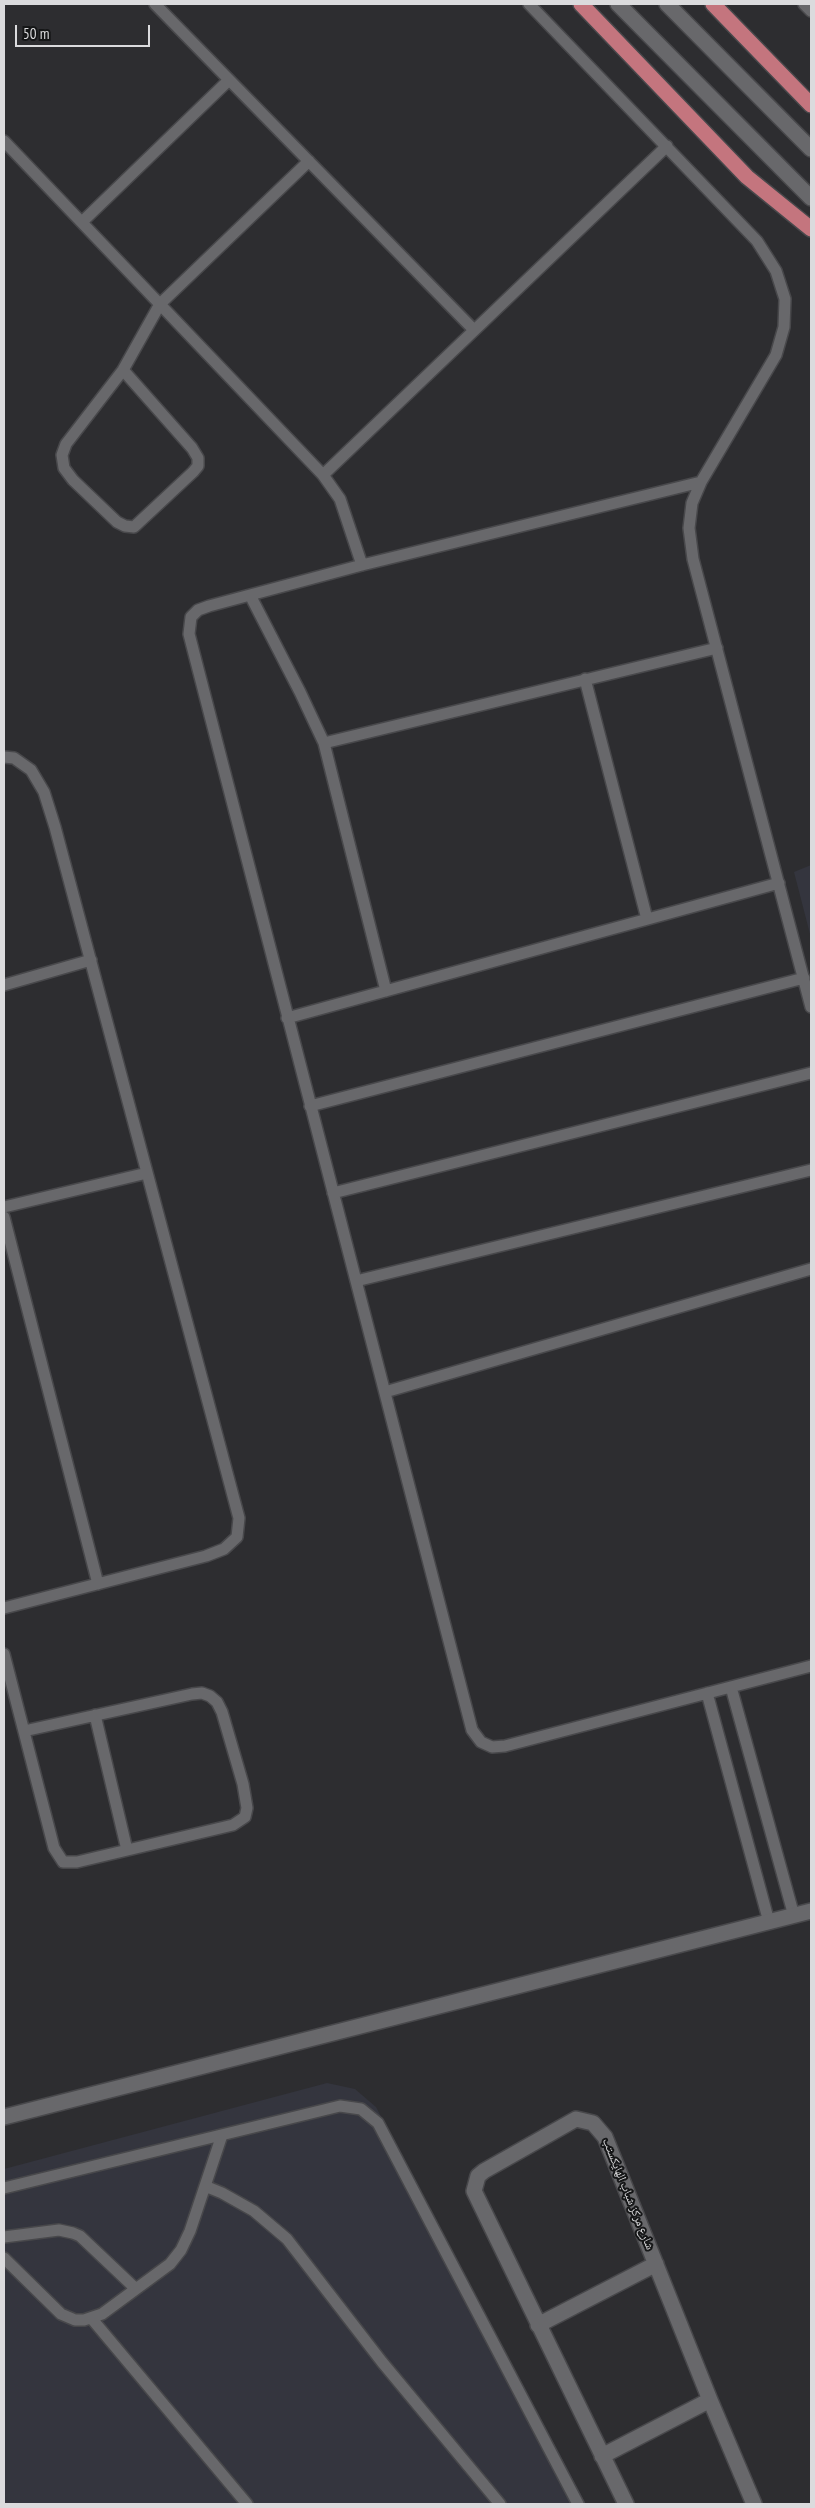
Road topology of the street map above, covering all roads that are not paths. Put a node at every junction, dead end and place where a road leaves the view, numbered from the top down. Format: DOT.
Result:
graph roads {
  1 [pos="155,4"];
  2 [pos="529,4"];
  3 [pos="581,4"];
  4 [pos="618,4"];
  5 [pos="667,4"];
  6 [pos="713,4"];
  7 [pos="804,4"];
  8 [pos="811,11"];
  9 [pos="229,80"];
  10 [pos="811,105"];
  11 [pos="4,141"];
  12 [pos="667,146"];
  13 [pos="811,149"];
  14 [pos="309,161"];
  15 [pos="811,198"];
  16 [pos="82,222"];
  17 [pos="811,229"];
  18 [pos="160,304"];
  19 [pos="474,330"];
  20 [pos="123,370"];
  21 [pos="323,475"];
  22 [pos="701,482"];
  23 [pos="362,565"];
  24 [pos="250,595"];
  25 [pos="717,648"];
  26 [pos="585,679"];
  27 [pos="324,743"];
  28 [pos="4,757"];
  29 [pos="779,883"];
  30 [pos="647,920"];
  31 [pos="91,960"];
  32 [pos="804,978"];
  33 [pos="4,985"];
  34 [pos="386,991"];
  35 [pos="811,1007"];
  36 [pos="287,1018"];
  37 [pos="811,1074"];
  38 [pos="310,1106"];
  39 [pos="811,1170"];
  40 [pos="147,1173"];
  41 [pos="333,1193"];
  42 [pos="4,1206"];
  43 [pos="4,1217"];
  44 [pos="811,1269"];
  45 [pos="356,1281"];
  46 [pos="385,1392"];
  47 [pos="98,1584"];
  48 [pos="4,1608"];
  49 [pos="4,1654"];
  50 [pos="811,1666"];
  51 [pos="731,1687"];
  52 [pos="708,1693"];
  53 [pos="96,1715"];
  54 [pos="24,1731"];
  55 [pos="127,1850"];
  56 [pos="811,1911"];
  57 [pos="794,1916"];
  58 [pos="769,1922"];
  59 [pos="4,2117"];
  60 [pos="222,2135"];
  61 [pos="205,2186"];
  62 [pos="4,2188"];
  63 [pos="4,2237"];
  64 [pos="4,2258"];
  65 [pos="656,2264"];
  66 [pos="136,2289"];
  67 [pos="92,2319"];
  68 [pos="538,2325"];
  69 [pos="710,2400"];
  70 [pos="602,2456"];
  71 [pos="246,2504"];
  72 [pos="500,2504"];
  73 [pos="578,2504"];
  74 [pos="626,2504"];
  75 [pos="754,2504"];
  1 -- 9 [label="lane"];
  2 -- 12 [label="lane"];
  3 -- 17 [label="highway"];
  4 -- 15 [label="street"];
  5 -- 13 [label="street"];
  6 -- 10 [label="highway"];
  7 -- 8 [label="lane"];
  9 -- 14 [label="lane"];
  9 -- 16 [label="lane"];
  11 -- 16 [label="lane"];
  12 -- 19 [label="lane"];
  12 -- 22 [label="lane"];
  14 -- 18 [label="lane"];
  14 -- 19 [label="lane"];
  16 -- 18 [label="lane"];
  18 -- 20 [label="lane"];
  18 -- 21 [label="lane"];
  19 -- 21 [label="lane"];
  20 -- 20 [label="lane"];
  21 -- 23 [label="lane"];
  22 -- 23 [label="lane"];
  22 -- 25 [label="lane"];
  23 -- 24 [label="lane"];
  24 -- 27 [label="lane"];
  24 -- 36 [label="lane"];
  25 -- 26 [label="lane"];
  25 -- 29 [label="lane"];
  26 -- 27 [label="lane"];
  26 -- 30 [label="lane"];
  27 -- 34 [label="lane"];
  28 -- 31 [label="lane"];
  29 -- 30 [label="lane"];
  29 -- 32 [label="lane"];
  30 -- 34 [label="lane"];
  31 -- 33 [label="lane"];
  31 -- 40 [label="lane"];
  32 -- 35 [label="lane"];
  32 -- 38 [label="lane"];
  34 -- 36 [label="lane"];
  36 -- 38 [label="lane"];
  37 -- 41 [label="lane"];
  38 -- 41 [label="lane"];
  39 -- 45 [label="lane"];
  40 -- 42 [label="lane"];
  40 -- 47 [label="lane"];
  41 -- 45 [label="lane"];
  43 -- 47 [label="lane"];
  44 -- 46 [label="lane"];
  45 -- 46 [label="lane"];
  46 -- 52 [label="lane"];
  47 -- 48 [label="lane"];
  49 -- 54 [label="lane"];
  50 -- 51 [label="lane"];
  51 -- 52 [label="lane"];
  51 -- 57 [label="lane"];
  52 -- 58 [label="lane"];
  53 -- 54 [label="lane"];
  53 -- 55 [label="lane"];
  53 -- 55 [label="lane"];
  54 -- 55 [label="lane"];
  56 -- 57 [label="street"];
  57 -- 58 [label="street"];
  58 -- 59 [label="street"];
  60 -- 61 [label="lane"];
  60 -- 62 [label="lane"];
  60 -- 73 [label="lane"];
  61 -- 66 [label="lane"];
  61 -- 72 [label="lane"];
  63 -- 66 [label="lane"];
  64 -- 67 [label="lane"];
  65 -- 68 [label="street"];
  65 -- 68 [label="street, شارع مركز شباب الهايكستب"];
  65 -- 69 [label="street, شارع مركز شباب الهايكستب"];
  66 -- 67 [label="lane"];
  67 -- 71 [label="lane"];
  68 -- 70 [label="street, شارع مركز شباب الهايكستب"];
  69 -- 70 [label="street"];
  69 -- 75 [label="street, شارع مركز شباب الهايكستب"];
  70 -- 74 [label="street, شارع مركز شباب الهايكستب"];
}
